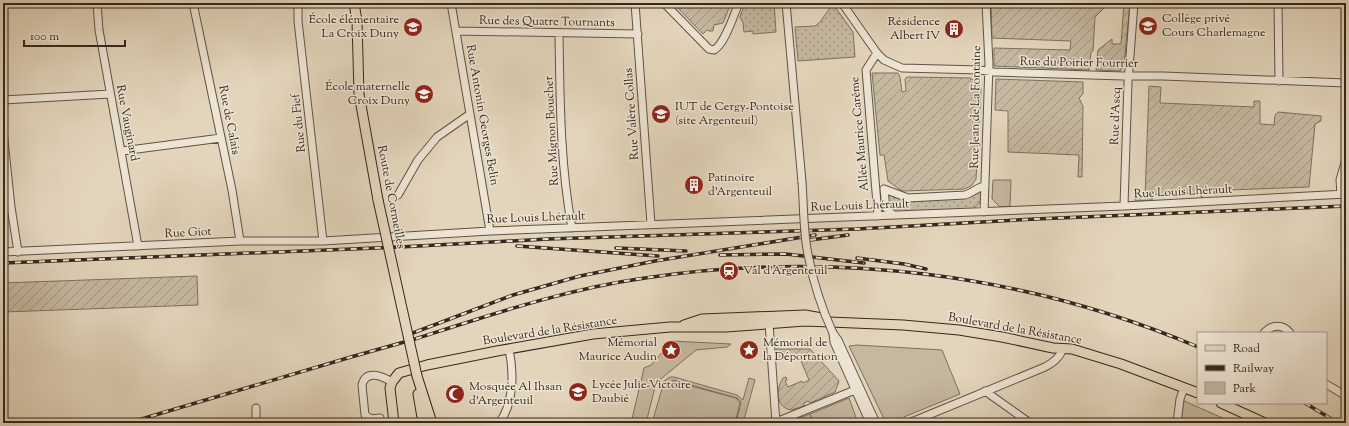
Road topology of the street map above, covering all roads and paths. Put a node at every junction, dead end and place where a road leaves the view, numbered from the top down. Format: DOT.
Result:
graph roads {
  1 [pos="97,3"];
  2 [pos="194,3"];
  3 [pos="298,3"];
  4 [pos="354,3"];
  5 [pos="361,3"];
  6 [pos="451,3"];
  7 [pos="635,3"];
  8 [pos="664,3"];
  9 [pos="739,3"];
  10 [pos="786,3"];
  11 [pos="842,3"];
  12 [pos="986,3"];
  13 [pos="1134,3"];
  14 [pos="1278,3"];
  15 [pos="357,21"];
  16 [pos="456,31"];
  17 [pos="559,33"];
  18 [pos="638,34"];
  19 [pos="877,53"];
  20 [pos="989,71"];
  21 [pos="1128,76"];
  22 [pos="1279,81"];
  23 [pos="1346,83"];
  24 [pos="110,94"];
  25 [pos="3,100"];
  26 [pos="470,114"];
  27 [pos="3,131"];
  28 [pos="221,138"];
  29 [pos="122,151"];
  30 [pos="1346,159"];
  31 [pos="985,186"];
  32 [pos="1343,194"];
  33 [pos="398,195"];
  34 [pos="1124,206"];
  35 [pos="11,207"];
  36 [pos="3,208"];
  37 [pos="886,208"];
  38 [pos="984,212"];
  39 [pos="893,215"];
  40 [pos="879,216"];
  41 [pos="651,224"];
  42 [pos="572,228"];
  43 [pos="490,231"];
  44 [pos="374,238"];
  45 [pos="240,241"];
  46 [pos="323,241"];
  47 [pos="138,246"];
  48 [pos="3,252"];
  49 [pos="18,252"];
  50 [pos="769,323"];
  51 [pos="845,323"];
  52 [pos="679,327"];
  53 [pos="1265,332"];
  54 [pos="1289,332"];
  55 [pos="833,333"];
  56 [pos="508,349"];
  57 [pos="1063,349"];
  58 [pos="417,376"];
  59 [pos="392,382"];
  60 [pos="1327,385"];
  61 [pos="1184,388"];
  62 [pos="855,390"];
  63 [pos="985,391"];
  64 [pos="1197,393"];
  65 [pos="1346,396"];
  66 [pos="1223,404"];
  67 [pos="256,408"];
  68 [pos="380,418"];
  69 [pos="256,423"];
  70 [pos="394,423"];
  71 [pos="423,423"];
  72 [pos="432,423"];
  73 [pos="499,423"];
  74 [pos="776,423"];
  75 [pos="870,423"];
  76 [pos="876,423"];
  77 [pos="908,423"];
  78 [pos="1030,423"];
  79 [pos="1177,423"];
  80 [pos="1263,423"];
  1 -- 24 [label="street, Rue Vauginard"];
  2 -- 28 [label="street, Rue de Calais"];
  3 -- 46 [label="street, Rue du Fief"];
  4 -- 15 [label="main road"];
  5 -- 15 [label="main road"];
  6 -- 16 [label="street, Rue Antonin Georges Belin"];
  7 -- 18 [label="street, Rue Valère Collas"];
  8 -- 9 [label="street"];
  10 -- 55 [label="street, bridge"];
  11 -- 19 [label="street, Rue du Poirier Fourrier"];
  12 -- 20 [label="street, Rue Jean de La Fontaine"];
  13 -- 21 [label="street, Rue d'Ascq"];
  14 -- 22 [label="street"];
  15 -- 58 [label="main road, Route de Cormeilles, bridge"];
  16 -- 17 [label="street, Rue des Quatre Tournants"];
  16 -- 26 [label="street, Rue Antonin Georges Belin"];
  17 -- 18 [label="street, Rue des Quatre Tournants"];
  17 -- 42 [label="street, Rue Mignon Boucher"];
  18 -- 41 [label="street, Rue Valère Collas"];
  19 -- 20 [label="street, Rue du Poirier Fourrier"];
  19 -- 40 [label="street, Allée Maurice Carême"];
  20 -- 21 [label="street, Rue du Poirier Fourrier"];
  20 -- 31 [label="street, Rue Jean de La Fontaine"];
  21 -- 22 [label="street, Rue du Poirier Fourrier"];
  21 -- 34 [label="street, Rue d'Ascq"];
  22 -- 23 [label="street, Rue du Poirier Fourrier"];
  24 -- 25 [label="street"];
  24 -- 29 [label="street, Rue Vauginard"];
  26 -- 33 [label="street"];
  26 -- 43 [label="street, Rue Antonin Georges Belin"];
  27 -- 35 [label="street"];
  28 -- 29 [label="street"];
  28 -- 45 [label="street, Rue de Calais"];
  29 -- 47 [label="street, Rue Vauginard"];
  30 -- 32 [label="street"];
  31 -- 37 [label="street"];
  31 -- 38 [label="street, Rue Jean de La Fontaine"];
  32 -- 34 [label="street, Rue Louis Lhérault"];
  34 -- 38 [label="street, Rue Louis Lhérault"];
  35 -- 36 [label="street"];
  35 -- 49 [label="street"];
  37 -- 39 [label="street"];
  37 -- 40 [label="street"];
  38 -- 39 [label="street, Rue Louis Lhérault"];
  39 -- 40 [label="street, Rue Louis Lhérault"];
  40 -- 41 [label="street, Rue Louis Lhérault"];
  41 -- 42 [label="street, Rue Louis Lhérault"];
  42 -- 43 [label="street, Rue Louis Lhérault"];
  43 -- 44 [label="street, Rue Louis Lhérault"];
  44 -- 46 [label="street, Rue Giot"];
  45 -- 46 [label="street, Rue Giot"];
  45 -- 47 [label="street, Rue Giot"];
  47 -- 49 [label="street, Rue Giot"];
  48 -- 49 [label="street, Rue Giot"];
  50 -- 51 [label="main road, Boulevard de la Résistance"];
  50 -- 52 [label="main road, Boulevard de la Résistance"];
  50 -- 74 [label="street"];
  51 -- 52 [label="main road, Boulevard de la Résistance"];
  51 -- 57 [label="main road, Boulevard de la Résistance"];
  52 -- 56 [label="main road, Boulevard de la Résistance"];
  53 -- 54 [label="street"];
  55 -- 62 [label="street"];
  55 -- 76 [label="street"];
  56 -- 59 [label="main road, Boulevard de la Résistance"];
  56 -- 73 [label="street"];
  57 -- 61 [label="main road, Boulevard de la Résistance"];
  57 -- 63 [label="street"];
  58 -- 71 [label="main road, Route de Cormeilles"];
  58 -- 72 [label="main road, Route de Cormeilles"];
  59 -- 68 [label="street"];
  59 -- 70 [label="main road"];
  60 -- 65 [label="street"];
  61 -- 64 [label="main road, Boulevard de la Résistance"];
  61 -- 79 [label="street"];
  62 -- 74 [label="street"];
  62 -- 75 [label="street"];
  63 -- 77 [label="street"];
  63 -- 78 [label="street"];
  66 -- 80 [label="main road"];
  67 -- 69 [label="street"];
}
